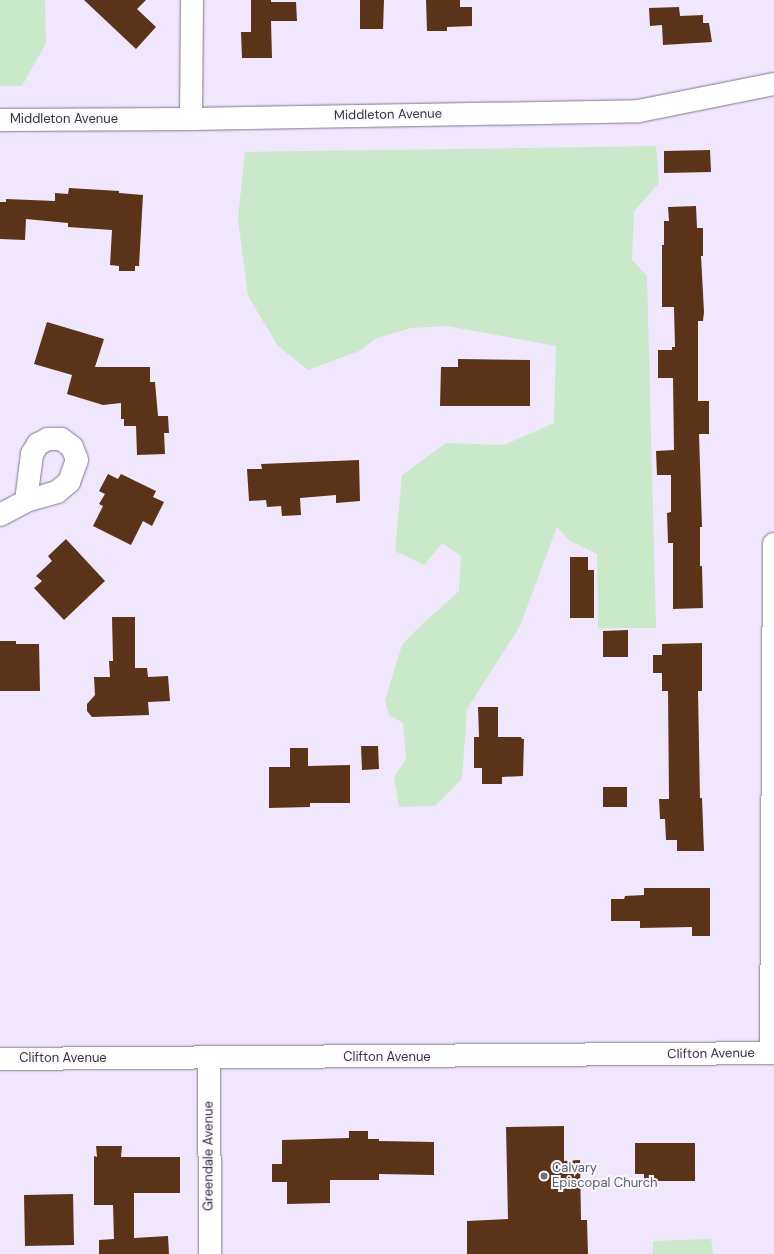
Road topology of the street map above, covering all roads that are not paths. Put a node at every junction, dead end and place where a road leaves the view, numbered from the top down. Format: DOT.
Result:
graph roads {
  1 [pos="192,0"];
  2 [pos="774,84"];
  3 [pos="191,119"];
  4 [pos="0,120"];
  5 [pos="26,501"];
  6 [pos="0,515"];
  7 [pos="774,544"];
  8 [pos="772,1053"];
  9 [pos="209,1058"];
  10 [pos="0,1059"];
  11 [pos="210,1254"];
  1 -- 3 [label="street"];
  2 -- 3 [label="street, Middleton Avenue"];
  3 -- 4 [label="street, Middleton Avenue"];
  5 -- 6 [label="street"];
  7 -- 8 [label="street"];
  8 -- 9 [label="street, Clifton Avenue"];
  9 -- 10 [label="street, Clifton Avenue"];
  9 -- 11 [label="street, Greendale Avenue"];
}
